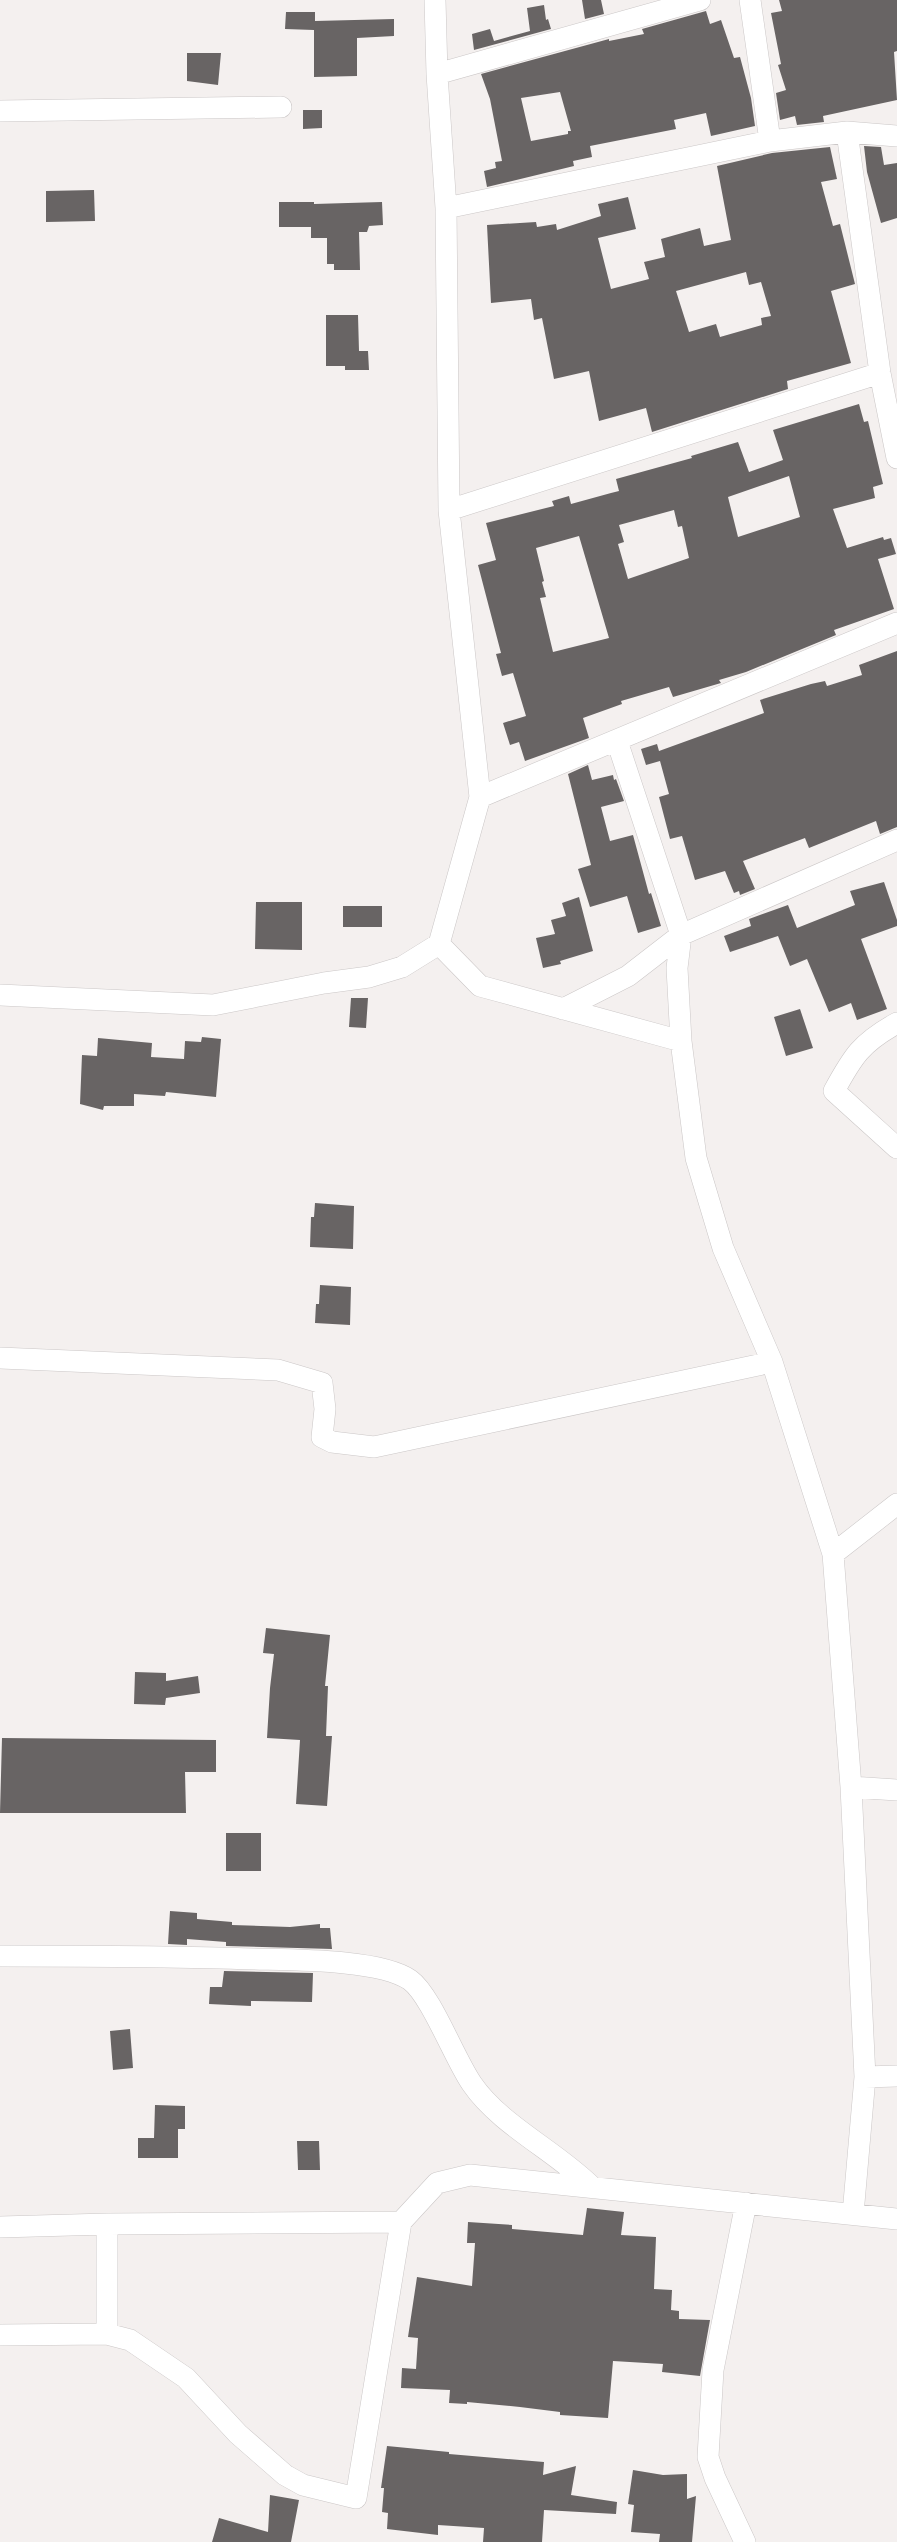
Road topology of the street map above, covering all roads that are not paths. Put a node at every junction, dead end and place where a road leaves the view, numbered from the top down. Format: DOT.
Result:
graph roads {
  1 [pos="435,0"];
  2 [pos="700,0"];
  3 [pos="750,0"];
  4 [pos="437,74"];
  5 [pos="281,107"];
  6 [pos="0,110"];
  7 [pos="847,132"];
  8 [pos="897,136"];
  9 [pos="770,141"];
  10 [pos="446,208"];
  11 [pos="880,373"];
  12 [pos="897,458"];
  13 [pos="449,510"];
  14 [pos="897,623"];
  15 [pos="617,741"];
  16 [pos="480,797"];
  17 [pos="897,840"];
  18 [pos="681,935"];
  19 [pos="439,944"];
  20 [pos="0,995"];
  21 [pos="563,1009"];
  22 [pos="897,1023"];
  23 [pos="681,1041"];
  24 [pos="897,1148"];
  25 [pos="0,1358"];
  26 [pos="772,1362"];
  27 [pos="897,1504"];
  28 [pos="833,1554"];
  29 [pos="851,1786"];
  30 [pos="897,1790"];
  31 [pos="0,1956"];
  32 [pos="897,2076"];
  33 [pos="865,2077"];
  34 [pos="592,2187"];
  35 [pos="746,2203"];
  36 [pos="854,2214"];
  37 [pos="897,2219"];
  38 [pos="401,2222"];
  39 [pos="107,2224"];
  40 [pos="0,2227"];
  41 [pos="107,2334"];
  42 [pos="0,2336"];
  43 [pos="745,2542"];
  1 -- 4 [label="street"];
  2 -- 4 [label="street"];
  3 -- 9 [label="street"];
  4 -- 10 [label="street"];
  5 -- 6 [label="street"];
  7 -- 8 [label="street"];
  7 -- 9 [label="street"];
  7 -- 11 [label="street"];
  9 -- 10 [label="street"];
  10 -- 13 [label="street"];
  11 -- 12 [label="street"];
  11 -- 13 [label="street"];
  13 -- 16 [label="street"];
  14 -- 15 [label="street"];
  15 -- 16 [label="street"];
  15 -- 18 [label="street"];
  16 -- 19 [label="street"];
  17 -- 18 [label="street"];
  18 -- 21 [label="street"];
  18 -- 23 [label="street"];
  19 -- 20 [label="street"];
  19 -- 21 [label="street"];
  21 -- 23 [label="street"];
  22 -- 24 [label="street"];
  23 -- 26 [label="street"];
  25 -- 26 [label="street"];
  26 -- 28 [label="street"];
  27 -- 28 [label="street"];
  28 -- 29 [label="street"];
  29 -- 30 [label="street"];
  29 -- 33 [label="street"];
  31 -- 34 [label="street"];
  32 -- 33 [label="street"];
  33 -- 36 [label="street"];
  34 -- 35 [label="street"];
  34 -- 38 [label="street"];
  35 -- 36 [label="street"];
  35 -- 43 [label="street"];
  36 -- 37 [label="street"];
  38 -- 39 [label="street"];
  38 -- 41 [label="street"];
  39 -- 40 [label="street"];
  39 -- 41 [label="street"];
  41 -- 42 [label="street"];
}
